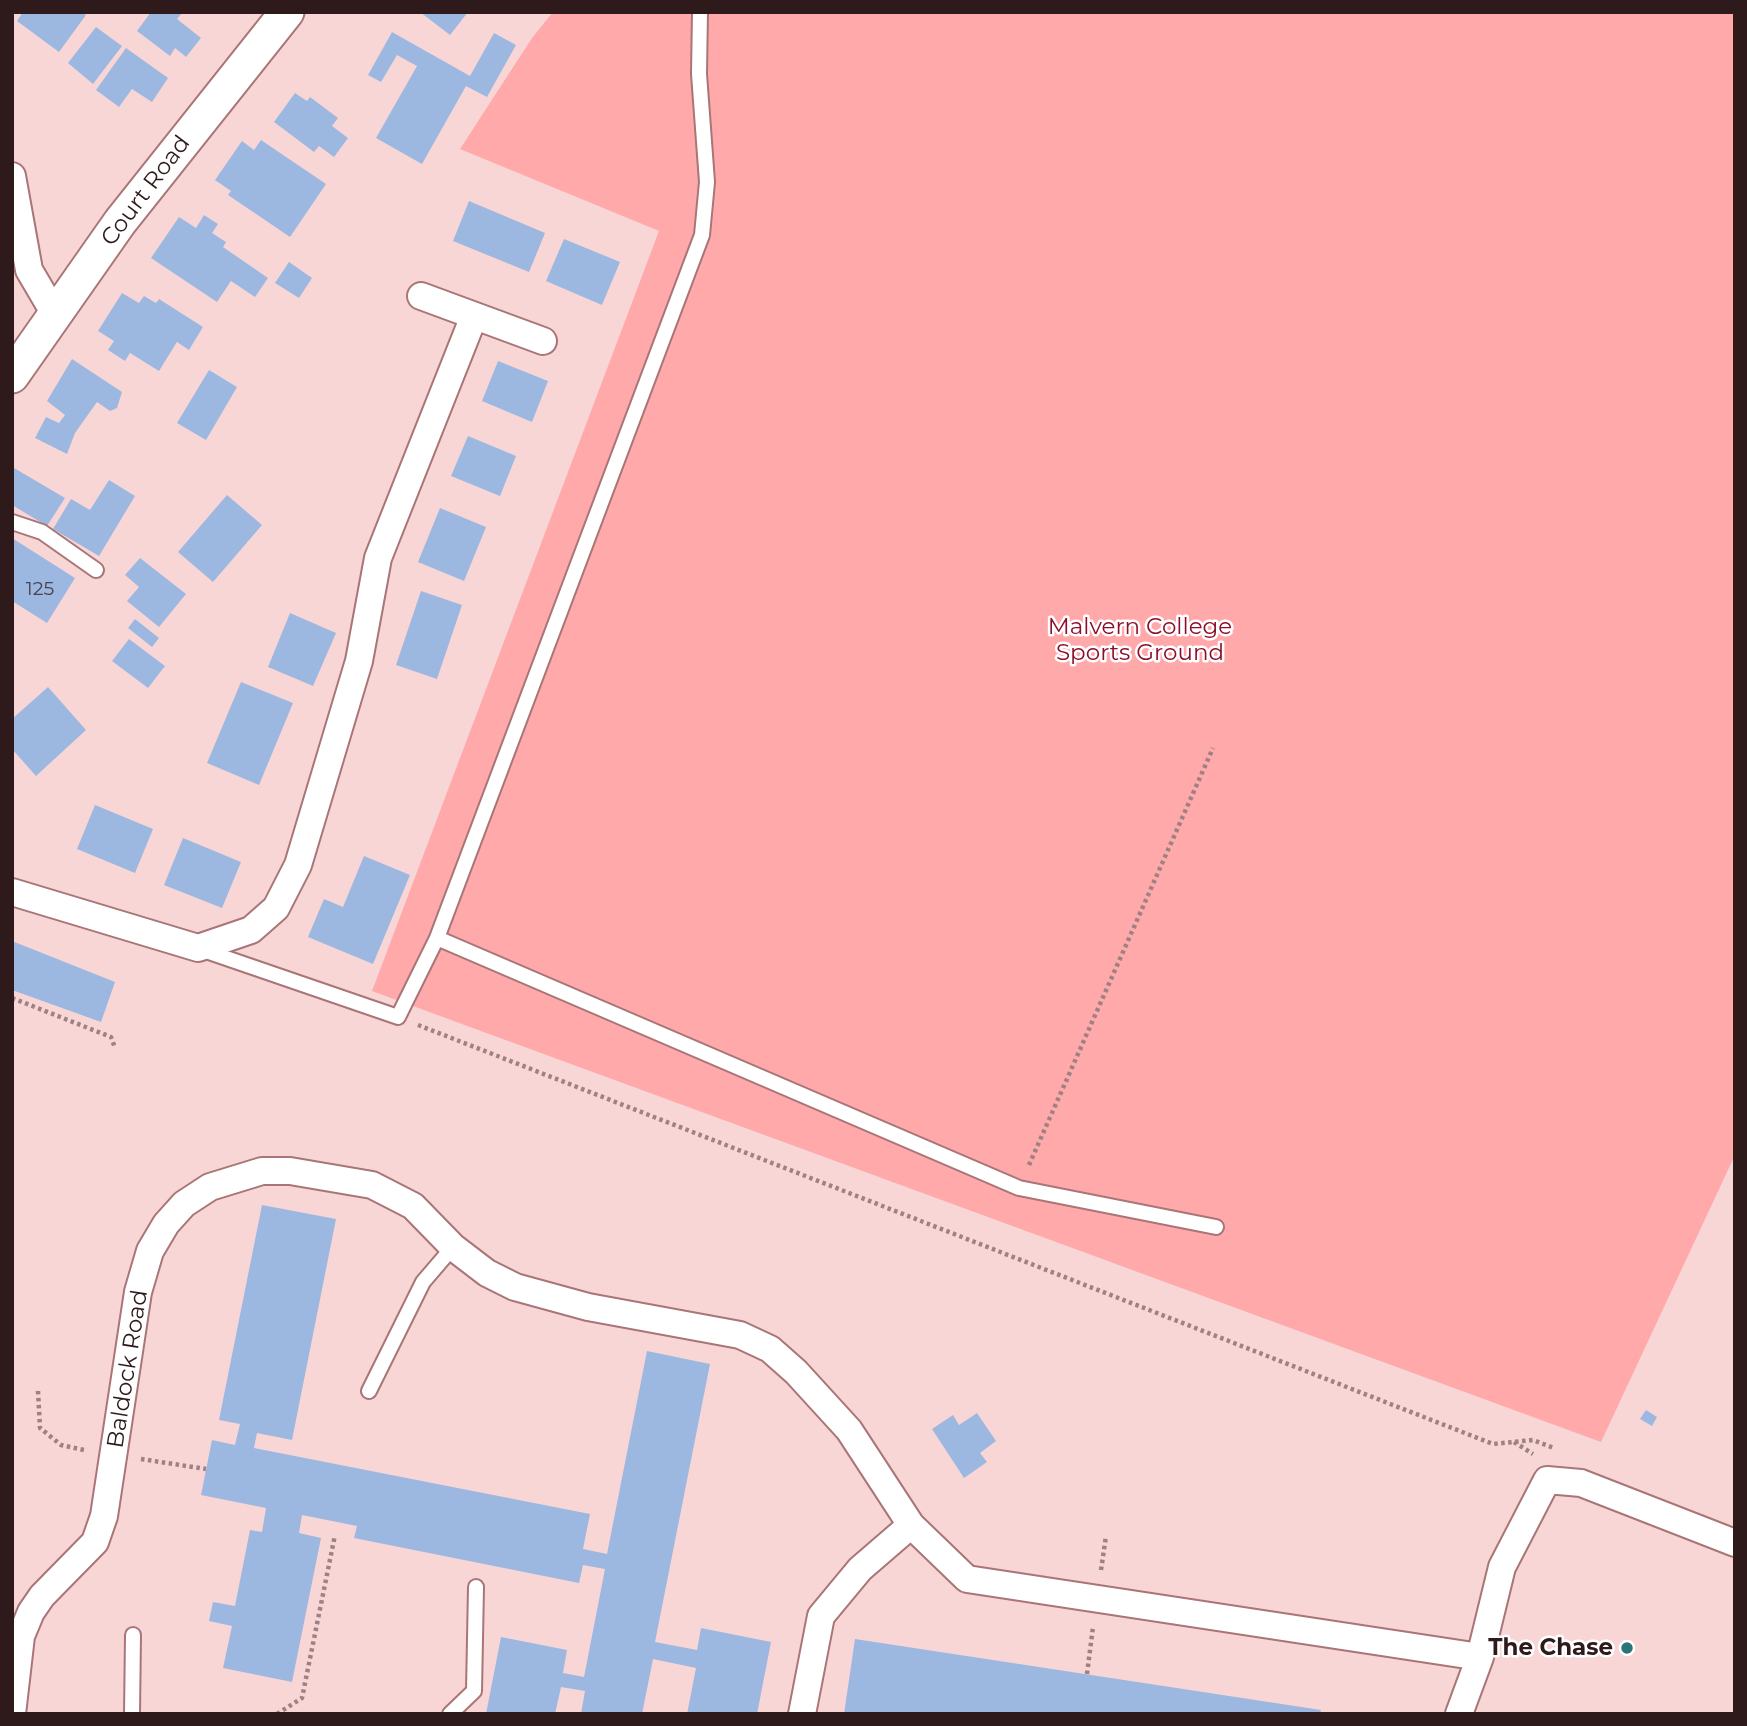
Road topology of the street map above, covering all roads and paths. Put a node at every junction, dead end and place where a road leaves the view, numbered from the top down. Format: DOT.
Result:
graph roads {
  1 [pos="287,12"];
  2 [pos="700,12"];
  3 [pos="12,176"];
  4 [pos="421,296"];
  5 [pos="57,316"];
  6 [pos="474,316"];
  7 [pos="543,341"];
  8 [pos="12,376"];
  9 [pos="12,522"];
  10 [pos="96,570"];
  11 [pos="1213,748"];
  12 [pos="12,892"];
  13 [pos="438,938"];
  14 [pos="198,948"];
  15 [pos="12,998"];
  16 [pos="398,1017"];
  17 [pos="116,1048"];
  18 [pos="1019,1188"];
  19 [pos="1216,1227"];
  20 [pos="453,1247"];
  21 [pos="369,1391"];
  22 [pos="1513,1442"];
  23 [pos="911,1525"];
  24 [pos="335,1535"];
  25 [pos="1735,1543"];
  26 [pos="476,1587"];
  27 [pos="134,1635"];
  28 [pos="1480,1657"];
  29 [pos="12,1714"];
  30 [pos="132,1714"];
  31 [pos="277,1714"];
  32 [pos="450,1714"];
  33 [pos="802,1714"];
  34 [pos="1459,1714"];
  1 -- 5 [label="street, Court Road"];
  2 -- 13 [label="lane"];
  3 -- 5 [label="street"];
  4 -- 6 [label="street"];
  5 -- 8 [label="street, Court Road"];
  6 -- 7 [label="street"];
  6 -- 14 [label="street"];
  9 -- 10 [label="lane"];
  11 -- 18 [label="path"];
  12 -- 14 [label="street"];
  13 -- 16 [label="lane"];
  13 -- 18 [label="lane"];
  14 -- 16 [label="lane"];
  15 -- 17 [label="path"];
  16 -- 22 [label="path"];
  18 -- 19 [label="lane"];
  20 -- 21 [label="lane"];
  20 -- 23 [label="street, Baldock Road"];
  20 -- 29 [label="street, Baldock Road"];
  23 -- 28 [label="street, Baldock Road"];
  23 -- 33 [label="street"];
  24 -- 31 [label="path"];
  25 -- 28 [label="street"];
  26 -- 32 [label="lane"];
  27 -- 30 [label="lane"];
  28 -- 34 [label="street"];
}
